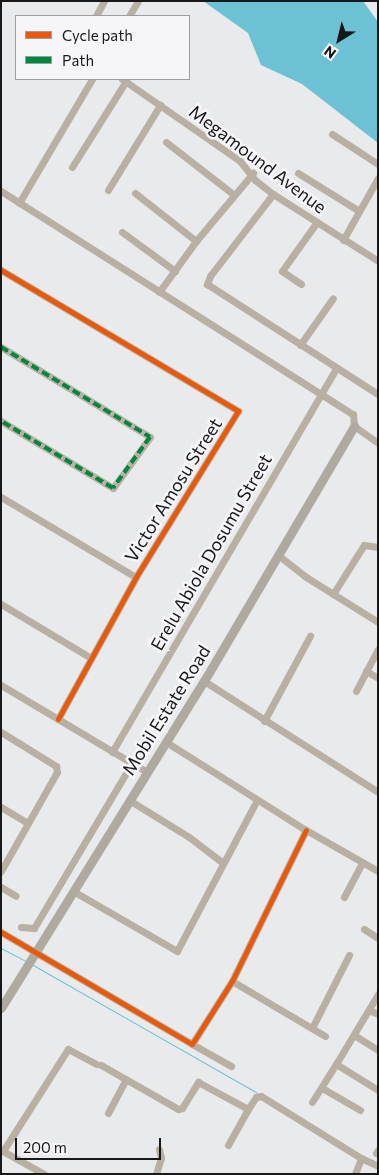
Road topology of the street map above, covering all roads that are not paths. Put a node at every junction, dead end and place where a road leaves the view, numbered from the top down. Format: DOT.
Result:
graph roads {
  1 [pos="104,1"];
  2 [pos="138,1"];
  3 [pos="97,15"];
  4 [pos="130,15"];
  5 [pos="91,80"];
  6 [pos="124,80"];
  7 [pos="160,105"];
  8 [pos="332,134"];
  9 [pos="166,142"];
  10 [pos="378,164"];
  11 [pos="72,167"];
  12 [pos="298,173"];
  13 [pos="252,174"];
  14 [pos="378,178"];
  15 [pos="108,190"];
  16 [pos="1,191"];
  17 [pos="135,193"];
  18 [pos="273,194"];
  19 [pos="234,195"];
  20 [pos="19,202"];
  21 [pos="359,212"];
  22 [pos="317,222"];
  23 [pos="122,232"];
  24 [pos="343,240"];
  25 [pos="196,241"];
  26 [pos="378,261"];
  27 [pos="1,270"];
  28 [pos="175,270"];
  29 [pos="301,284"];
  30 [pos="160,292"];
  31 [pos="333,298"];
  32 [pos="300,345"];
  33 [pos="1,347"];
  34 [pos="336,368"];
  35 [pos="378,394"];
  36 [pos="320,395"];
  37 [pos="1,421"];
  38 [pos="354,426"];
  39 [pos="378,443"];
  40 [pos="1,497"];
  41 [pos="378,547"];
  42 [pos="278,555"];
  43 [pos="136,577"];
  44 [pos="333,594"];
  45 [pos="1,604"];
  46 [pos="378,622"];
  47 [pos="310,636"];
  48 [pos="378,649"];
  49 [pos="91,658"];
  50 [pos="375,659"];
  51 [pos="366,671"];
  52 [pos="378,678"];
  53 [pos="204,680"];
  54 [pos="1,685"];
  55 [pos="356,691"];
  56 [pos="58,719"];
  57 [pos="264,721"];
  58 [pos="1,732"];
  59 [pos="166,742"];
  60 [pos="112,752"];
  61 [pos="132,763"];
  62 [pos="148,772"];
  63 [pos="378,792"];
  64 [pos="129,800"];
  65 [pos="257,800"];
  66 [pos="1,807"];
  67 [pos="28,823"];
  68 [pos="306,830"];
  69 [pos="223,863"];
  70 [pos="362,863"];
  71 [pos="1,871"];
  72 [pos="378,871"];
  73 [pos="1,887"];
  74 [pos="73,891"];
  75 [pos="16,896"];
  76 [pos="344,897"];
  77 [pos="22,927"];
  78 [pos="364,929"];
  79 [pos="1,932"];
  80 [pos="378,938"];
  81 [pos="349,955"];
  82 [pos="34,956"];
  83 [pos="232,981"];
  84 [pos="378,994"];
  85 [pos="1,1008"];
  86 [pos="369,1010"];
  87 [pos="378,1014"];
  88 [pos="312,1028"];
  89 [pos="354,1035"];
  90 [pos="325,1036"];
  91 [pos="192,1044"];
  92 [pos="378,1050"];
  93 [pos="336,1064"];
  94 [pos="231,1066"];
  95 [pos="126,1080"];
  96 [pos="322,1088"];
  97 [pos="378,1090"];
  98 [pos="312,1102"];
  99 [pos="248,1109"];
  100 [pos="360,1110"];
  101 [pos="108,1113"];
  102 [pos="228,1145"];
  103 [pos="159,1149"];
  104 [pos="2,1150"];
  105 [pos="361,1158"];
  106 [pos="378,1166"];
  107 [pos="44,1174"];
  108 [pos="156,1174"];
  109 [pos="355,1174"];
  1 -- 3 [label="street"];
  2 -- 4 [label="street"];
  5 -- 20 [label="street"];
  6 -- 7 [label="street, Megamound Avenue"];
  6 -- 11 [label="street"];
  7 -- 13 [label="street, Megamound Avenue"];
  7 -- 15 [label="street"];
  8 -- 10 [label="street"];
  9 -- 19 [label="street"];
  12 -- 21 [label="street"];
  13 -- 18 [label="street, Megamound Avenue"];
  13 -- 19 [label="street"];
  14 -- 21 [label="street"];
  16 -- 20 [label="street"];
  17 -- 25 [label="street"];
  18 -- 22 [label="street, Megamound Avenue"];
  18 -- 32 [label="street"];
  19 -- 25 [label="street"];
  20 -- 30 [label="street"];
  21 -- 24 [label="street"];
  22 -- 24 [label="street, Megamound Avenue"];
  22 -- 29 [label="street"];
  23 -- 28 [label="street"];
  24 -- 26 [label="street, Megamound Avenue"];
  25 -- 28 [label="street"];
  27 -- 43 [label="street, Victor Amosu Street"];
  28 -- 30 [label="street"];
  30 -- 36 [label="street"];
  31 -- 32 [label="street"];
  32 -- 34 [label="street"];
  33 -- 37 [label="street"];
  34 -- 35 [label="street"];
  34 -- 36 [label="street, Erelu Abiola Dosumu Street"];
  36 -- 38 [label="street"];
  36 -- 60 [label="street, Erelu Abiola Dosumu Street"];
  38 -- 39 [label="street"];
  38 -- 42 [label="main road, Mobil Estate Road"];
  40 -- 43 [label="street"];
  41 -- 44 [label="street"];
  42 -- 44 [label="street"];
  42 -- 53 [label="main road, Mobil Estate Road"];
  43 -- 49 [label="street, Victor Amosu Street"];
  44 -- 46 [label="street"];
  45 -- 49 [label="street"];
  47 -- 57 [label="street"];
  48 -- 50 [label="street"];
  49 -- 56 [label="street, Victor Amosu Street"];
  50 -- 51 [label="street"];
  51 -- 52 [label="street"];
  51 -- 55 [label="street"];
  53 -- 57 [label="street"];
  53 -- 59 [label="main road, Mobil Estate Road"];
  54 -- 56 [label="street"];
  56 -- 60 [label="street"];
  57 -- 63 [label="street"];
  58 -- 67 [label="street"];
  59 -- 62 [label="main road, Mobil Estate Road"];
  59 -- 65 [label="street"];
  60 -- 61 [label="street"];
  61 -- 62 [label="street"];
  61 -- 77 [label="street"];
  62 -- 64 [label="main road, Mobil Estate Road"];
  64 -- 69 [label="street"];
  64 -- 74 [label="main road, Mobil Estate Road"];
  65 -- 68 [label="street"];
  65 -- 69 [label="street"];
  66 -- 67 [label="street"];
  67 -- 71 [label="street"];
  68 -- 70 [label="street"];
  68 -- 83 [label="street"];
  69 -- 74 [label="street"];
  70 -- 72 [label="street"];
  70 -- 76 [label="street"];
  73 -- 75 [label="street"];
  74 -- 82 [label="main road, Mobil Estate Road"];
  78 -- 80 [label="street"];
  79 -- 82 [label="street"];
  81 -- 88 [label="street"];
  82 -- 85 [label="main road, Mobil Estate Road"];
  82 -- 91 [label="street"];
  83 -- 88 [label="street"];
  83 -- 91 [label="street"];
  84 -- 86 [label="street"];
  86 -- 87 [label="street"];
  86 -- 89 [label="street"];
  88 -- 90 [label="street"];
  89 -- 92 [label="street"];
  89 -- 93 [label="street"];
  91 -- 94 [label="street"];
  93 -- 96 [label="street"];
  93 -- 97 [label="street"];
  95 -- 99 [label="street"];
  95 -- 101 [label="street"];
  95 -- 104 [label="street"];
  96 -- 98 [label="street"];
  96 -- 100 [label="street"];
  99 -- 102 [label="street"];
  99 -- 105 [label="street"];
  103 -- 108 [label="street"];
  104 -- 107 [label="street"];
  105 -- 106 [label="street"];
  105 -- 109 [label="street"];
}
